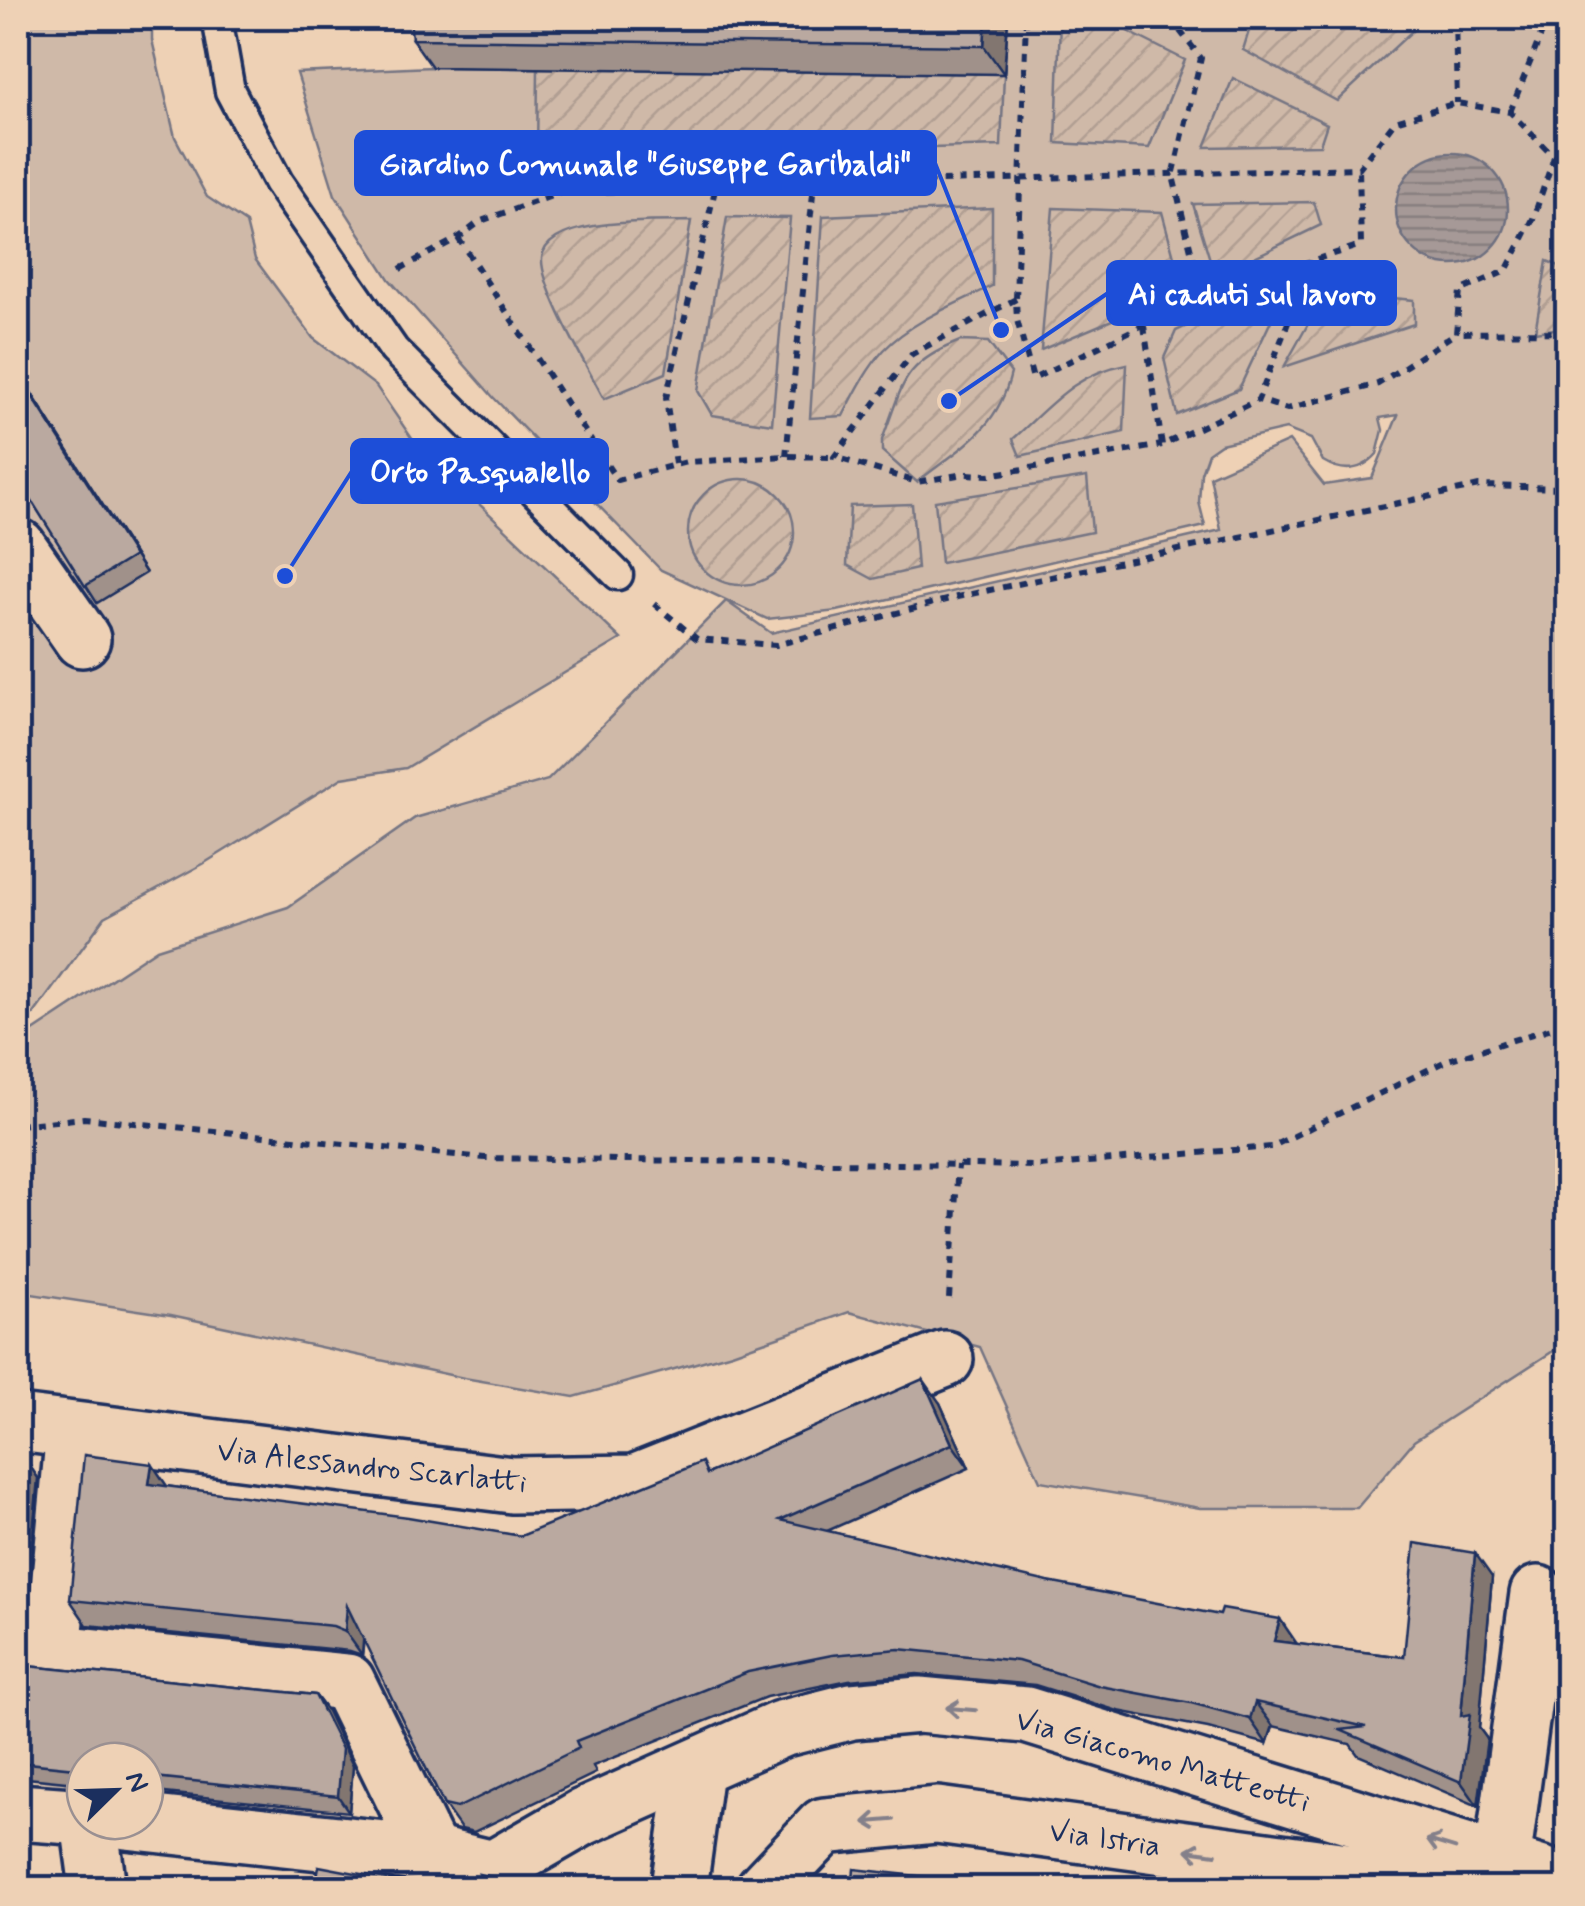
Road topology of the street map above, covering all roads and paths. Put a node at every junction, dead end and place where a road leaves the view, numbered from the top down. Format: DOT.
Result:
graph roads {
  1 [pos="217,18"];
  2 [pos="1026,18"];
  3 [pos="1170,18"];
  4 [pos="1455,18"];
  5 [pos="1548,18"];
  6 [pos="1457,103"];
  7 [pos="1510,112"];
  8 [pos="1554,158"];
  9 [pos="1568,158"];
  10 [pos="1360,168"];
  11 [pos="1173,176"];
  12 [pos="1020,180"];
  13 [pos="814,184"];
  14 [pos="715,190"];
  15 [pos="458,238"];
  16 [pos="1312,262"];
  17 [pos="400,269"];
  18 [pos="1202,296"];
  19 [pos="1016,299"];
  20 [pos="1144,326"];
  21 [pos="1568,332"];
  22 [pos="1456,334"];
  23 [pos="1258,400"];
  24 [pos="1162,445"];
  25 [pos="786,456"];
  26 [pos="834,457"];
  27 [pos="676,464"];
  28 [pos="1568,488"];
  29 [pos="18,546"];
  30 [pos="618,575"];
  31 [pos="82,639"];
  32 [pos="1568,1023"];
  33 [pos="18,1126"];
  34 [pos="958,1165"];
  35 [pos="945,1359"];
  36 [pos="18,1424"];
  37 [pos="74,1430"];
  38 [pos="1538,1594"];
  39 [pos="35,1650"];
  40 [pos="695,1770"];
  41 [pos="18,1812"];
  42 [pos="65,1817"];
  43 [pos="165,1825"];
  44 [pos="91,1841"];
  45 [pos="430,1854"];
  46 [pos="1487,1876"];
  47 [pos="491,1878"];
  48 [pos="1568,1883"];
  49 [pos="98,1888"];
  50 [pos="680,1888"];
  51 [pos="765,1888"];
  1 -- 30 [label="lane"];
  2 -- 12 [label="path"];
  3 -- 11 [label="path"];
  4 -- 6 [label="path"];
  5 -- 7 [label="path"];
  6 -- 7 [label="path"];
  6 -- 10 [label="path"];
  7 -- 8 [label="path"];
  8 -- 9 [label="path"];
  8 -- 22 [label="path"];
  10 -- 11 [label="path"];
  10 -- 16 [label="path"];
  11 -- 12 [label="path"];
  11 -- 18 [label="path"];
  12 -- 13 [label="path"];
  12 -- 19 [label="path"];
  13 -- 14 [label="path"];
  13 -- 25 [label="path"];
  14 -- 15 [label="path"];
  14 -- 27 [label="path"];
  15 -- 17 [label="path"];
  15 -- 27 [label="path"];
  16 -- 18 [label="path"];
  16 -- 23 [label="path"];
  18 -- 20 [label="path"];
  19 -- 20 [label="path"];
  19 -- 26 [label="path"];
  20 -- 24 [label="path"];
  21 -- 22 [label="path"];
  22 -- 23 [label="path"];
  23 -- 24 [label="path"];
  24 -- 26 [label="path"];
  25 -- 26 [label="path"];
  25 -- 27 [label="path"];
  28 -- 30 [label="path"];
  29 -- 31 [label="street"];
  32 -- 34 [label="path"];
  33 -- 34 [label="path"];
  34 -- 35 [label="path"];
  35 -- 37 [label="street, Via Alessandro Scarlatti"];
  36 -- 37 [label="street, Via Alessandro Scarlatti"];
  37 -- 39 [label="street"];
  38 -- 46 [label="street"];
  39 -- 45 [label="street"];
  46 -- 40 [label="street, Via Giacomo Matteotti, one-way"];
  40 -- 47 [label="street, Via Giacomo Matteotti"];
  40 -- 50 [label="street"];
  41 -- 42 [label="street"];
  43 -- 45 [label="street, Via Giacomo Matteotti"];
  44 -- 49 [label="street"];
  45 -- 47 [label="street, Via Giacomo Matteotti"];
  46 -- 48 [label="street, Via Giacomo Matteotti"];
  46 -- 51 [label="street, Via Istria, one-way"];
}
